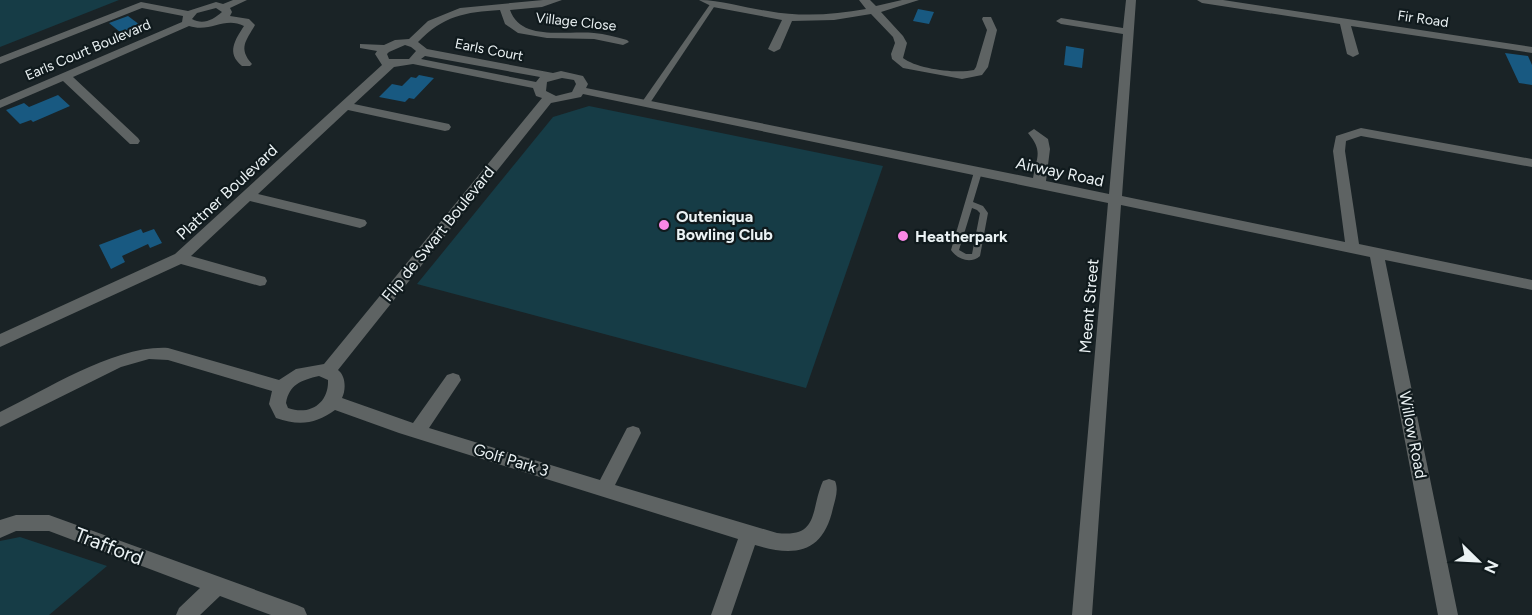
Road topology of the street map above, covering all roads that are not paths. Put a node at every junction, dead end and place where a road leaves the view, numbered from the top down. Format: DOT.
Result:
graph roads {
  1 [pos="242,0"];
  2 [pos="556,0"];
  3 [pos="864,0"];
  4 [pos="914,0"];
  5 [pos="1131,0"];
  6 [pos="1202,0"];
  7 [pos="708,2"];
  8 [pos="504,7"];
  9 [pos="875,11"];
  10 [pos="224,13"];
  11 [pos="788,17"];
  12 [pos="188,18"];
  13 [pos="987,19"];
  14 [pos="1061,21"];
  15 [pos="1345,22"];
  16 [pos="1128,32"];
  17 [pos="411,42"];
  18 [pos="623,42"];
  19 [pos="364,46"];
  20 [pos="385,49"];
  21 [pos="774,49"];
  22 [pos="1532,50"];
  23 [pos="1353,54"];
  24 [pos="418,56"];
  25 [pos="0,61"];
  26 [pos="246,64"];
  27 [pos="390,64"];
  28 [pos="64,76"];
  29 [pos="551,76"];
  30 [pos="539,86"];
  31 [pos="581,90"];
  32 [pos="548,99"];
  33 [pos="0,104"];
  34 [pos="645,104"];
  35 [pos="344,105"];
  36 [pos="445,127"];
  37 [pos="1034,133"];
  38 [pos="134,141"];
  39 [pos="1532,163"];
  40 [pos="978,172"];
  41 [pos="1039,185"];
  42 [pos="249,195"];
  43 [pos="1116,200"];
  44 [pos="969,203"];
  45 [pos="360,223"];
  46 [pos="1353,250"];
  47 [pos="1377,255"];
  48 [pos="180,258"];
  49 [pos="260,281"];
  50 [pos="1532,285"];
  51 [pos="0,341"];
  52 [pos="328,370"];
  53 [pos="453,380"];
  54 [pos="281,387"];
  55 [pos="333,402"];
  56 [pos="0,420"];
  57 [pos="417,431"];
  58 [pos="633,433"];
  59 [pos="829,486"];
  60 [pos="604,489"];
  61 [pos="0,529"];
  62 [pos="749,534"];
  63 [pos="216,587"];
  64 [pos="186,615"];
  65 [pos="297,615"];
  66 [pos="721,615"];
  67 [pos="1082,615"];
  68 [pos="1448,615"];
  1 -- 10 [label="street"];
  2 -- 8 [label="street"];
  3 -- 9 [label="street"];
  4 -- 9 [label="street"];
  5 -- 16 [label="street, Meent Street"];
  6 -- 15 [label="street, Fir Road"];
  7 -- 11 [label="street"];
  7 -- 34 [label="lane"];
  8 -- 17 [label="street"];
  8 -- 18 [label="street, Village Close"];
  9 -- 11 [label="street"];
  9 -- 13 [label="street"];
  10 -- 12 [label="street"];
  10 -- 12 [label="street"];
  10 -- 26 [label="street"];
  11 -- 21 [label="street"];
  12 -- 25 [label="street"];
  12 -- 28 [label="street, Earls Court Boulevard"];
  14 -- 16 [label="street"];
  15 -- 22 [label="street, Fir Road"];
  15 -- 23 [label="street"];
  16 -- 43 [label="street, Meent Street"];
  17 -- 20 [label="street"];
  17 -- 24 [label="street"];
  19 -- 20 [label="street"];
  20 -- 27 [label="street"];
  24 -- 27 [label="street"];
  24 -- 29 [label="street, Earls Court"];
  24 -- 30 [label="street, Earls Court"];
  27 -- 35 [label="street, Plattner Boulevard"];
  28 -- 33 [label="street, Earls Court Boulevard"];
  28 -- 38 [label="street"];
  29 -- 30 [label="street"];
  29 -- 31 [label="street, Earls Court"];
  30 -- 32 [label="street"];
  31 -- 32 [label="street"];
  31 -- 34 [label="street, Airway Road"];
  32 -- 52 [label="street, Flip de Swart Boulevard"];
  34 -- 40 [label="street, Airway Road"];
  35 -- 36 [label="street"];
  35 -- 42 [label="street, Plattner Boulevard"];
  37 -- 41 [label="street"];
  39 -- 46 [label="street"];
  40 -- 41 [label="street, Airway Road"];
  40 -- 44 [label="lane"];
  41 -- 43 [label="street, Airway Road"];
  42 -- 45 [label="street"];
  42 -- 48 [label="street, Plattner Boulevard"];
  43 -- 46 [label="street, Airway Road"];
  43 -- 67 [label="street, Meent Street"];
  44 -- 44 [label="lane"];
  46 -- 47 [label="street, Airway Road"];
  47 -- 50 [label="street, Airway Road"];
  47 -- 68 [label="street, Willow Road"];
  48 -- 49 [label="street"];
  48 -- 51 [label="street, Plattner Boulevard"];
  52 -- 54 [label="street"];
  52 -- 55 [label="street"];
  53 -- 57 [label="street"];
  54 -- 55 [label="street"];
  54 -- 56 [label="street"];
  55 -- 57 [label="street, Golf Park 3"];
  57 -- 60 [label="street, Golf Park 3"];
  58 -- 60 [label="street"];
  59 -- 62 [label="street, Golf Park 3"];
  60 -- 62 [label="street, Golf Park 3"];
  61 -- 63 [label="street, Trafford"];
  62 -- 66 [label="street"];
  63 -- 64 [label="street"];
  63 -- 65 [label="street, Trafford"];
}
